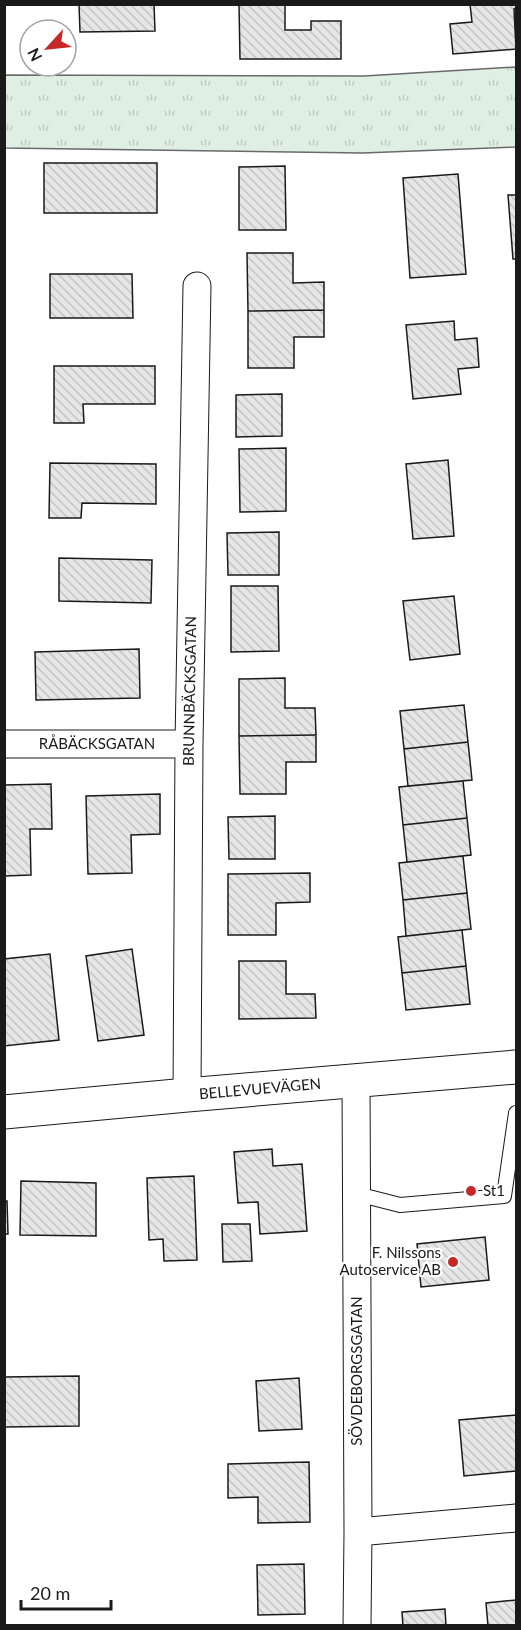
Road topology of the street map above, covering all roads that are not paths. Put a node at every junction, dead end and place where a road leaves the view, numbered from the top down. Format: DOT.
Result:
graph roads {
  1 [pos="197,286"];
  2 [pos="4,744"];
  3 [pos="189,744"];
  4 [pos="516,1067"];
  5 [pos="356,1080"];
  6 [pos="187,1095"];
  7 [pos="4,1113"];
  8 [pos="516,1113"];
  9 [pos="357,1194"];
  10 [pos="516,1518"];
  11 [pos="358,1532"];
  12 [pos="357,1626"];
  1 -- 3 [label="street, BRUNNBÄCKSGATAN"];
  2 -- 3 [label="street, RÅBÄCKSGATAN"];
  3 -- 6 [label="street, BRUNNBÄCKSGATAN"];
  4 -- 5 [label="street, BELLEVUEVÄGEN"];
  5 -- 6 [label="street, BELLEVUEVÄGEN"];
  5 -- 9 [label="street, SÖVDEBORGSGATAN"];
  6 -- 7 [label="street, BELLEVUEVÄGEN"];
  8 -- 9 [label="lane"];
  9 -- 11 [label="street, SÖVDEBORGSGATAN"];
  10 -- 11 [label="street"];
  11 -- 12 [label="street, SÖVDEBORGSGATAN"];
}
